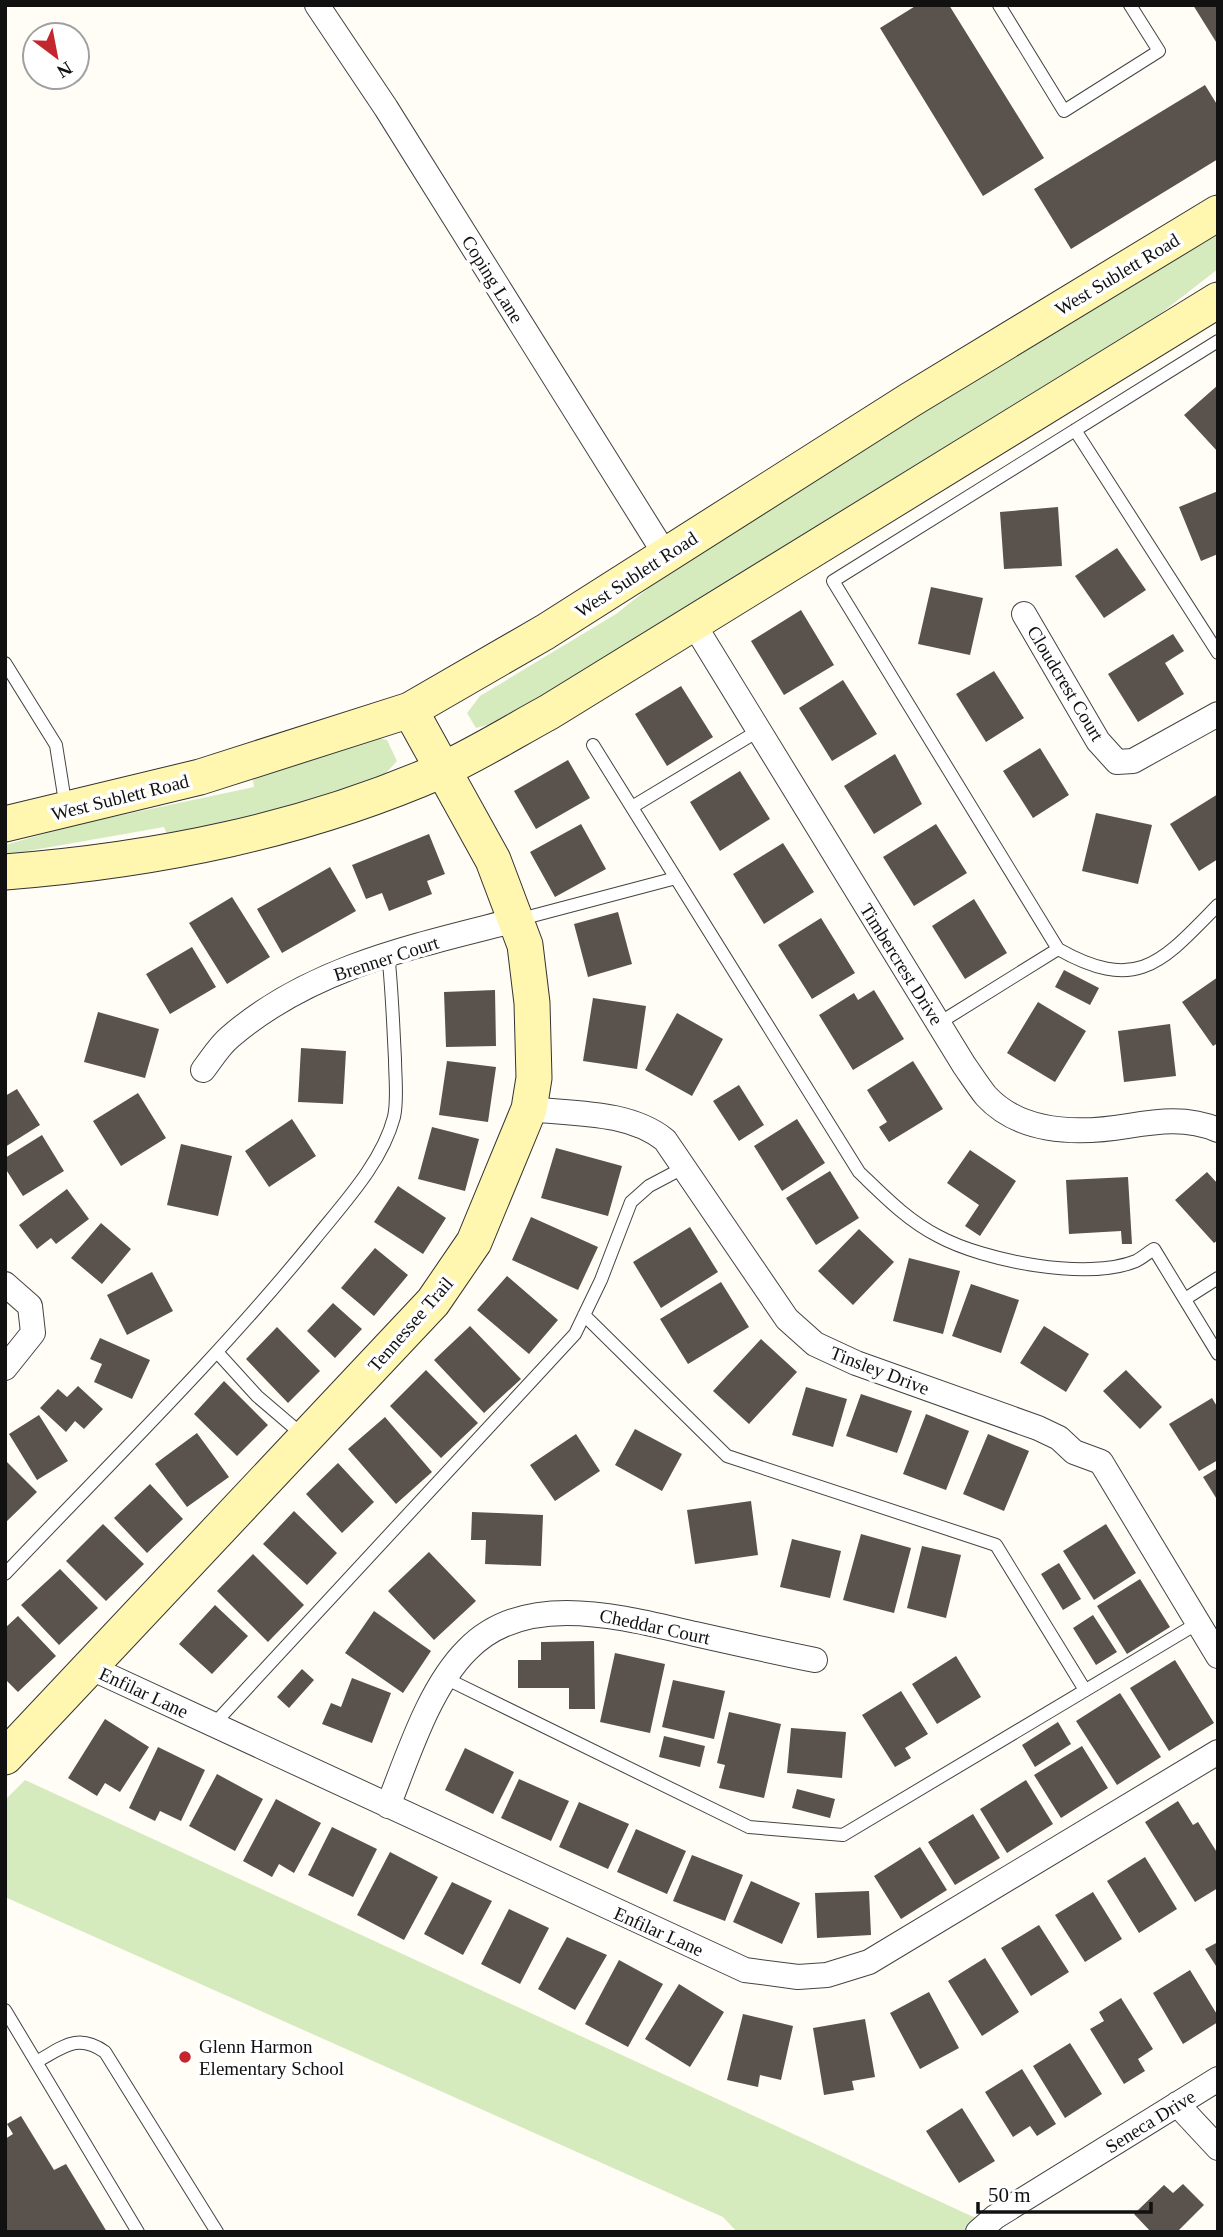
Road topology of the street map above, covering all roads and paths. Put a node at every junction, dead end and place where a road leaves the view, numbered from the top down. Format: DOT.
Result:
graph roads {
  1 [pos="317,5"];
  2 [pos="999,5"];
  3 [pos="1130,5"];
  4 [pos="1218,213"];
  5 [pos="1218,300"];
  6 [pos="1218,341"];
  7 [pos="1075,430"];
  8 [pos="665,554"];
  9 [pos="1024,614"];
  10 [pos="692,623"];
  11 [pos="1218,653"];
  12 [pos="5,663"];
  13 [pos="410,710"];
  14 [pos="1218,714"];
  15 [pos="758,731"];
  16 [pos="593,745"];
  17 [pos="444,769"];
  18 [pos="632,807"];
  19 [pos="67,811"];
  20 [pos="5,824"];
  21 [pos="5,872"];
  22 [pos="676,878"];
  23 [pos="1218,905"];
  24 [pos="516,920"];
  25 [pos="1058,950"];
  26 [pos="388,953"];
  27 [pos="939,1023"];
  28 [pos="203,1070"];
  29 [pos="529,1109"];
  30 [pos="1217,1127"];
  31 [pos="683,1168"];
  32 [pos="1218,1278"];
  33 [pos="5,1284"];
  34 [pos="1185,1299"];
  35 [pos="584,1315"];
  36 [pos="217,1352"];
  37 [pos="1218,1354"];
  38 [pos="5,1368"];
  39 [pos="306,1438"];
  40 [pos="5,1574"];
  41 [pos="1198,1623"];
  42 [pos="1218,1656"];
  43 [pos="815,1660"];
  44 [pos="89,1667"];
  45 [pos="447,1679"];
  46 [pos="1085,1690"];
  47 [pos="214,1724"];
  48 [pos="1218,1752"];
  49 [pos="5,1757"];
  50 [pos="388,1805"];
  51 [pos="5,2010"];
  52 [pos="36,2063"];
  53 [pos="1218,2079"];
  54 [pos="1177,2104"];
  55 [pos="1218,2148"];
  56 [pos="138,2232"];
  57 [pos="217,2232"];
  58 [pos="978,2232"];
  1 -- 8 [label="street, Coping Lane"];
  2 -- 3 [label="lane"];
  4 -- 8 [label="main road, West Sublett Road"];
  5 -- 10 [label="main road"];
  6 -- 7 [label="lane"];
  7 -- 11 [label="lane"];
  7 -- 25 [label="lane"];
  8 -- 13 [label="main road, West Sublett Road"];
  9 -- 14 [label="street, Cloudcrest Court"];
  10 -- 15 [label="street, Timbercrest Drive"];
  10 -- 17 [label="main road"];
  12 -- 19 [label="lane"];
  13 -- 17 [label="main road, Tennessee Trail"];
  13 -- 19 [label="main road, West Sublett Road"];
  15 -- 18 [label="lane"];
  15 -- 27 [label="street, Timbercrest Drive"];
  16 -- 18 [label="lane"];
  17 -- 21 [label="main road"];
  17 -- 24 [label="main road, Tennessee Trail"];
  18 -- 22 [label="lane"];
  19 -- 20 [label="main road, West Sublett Road"];
  22 -- 24 [label="lane"];
  22 -- 34 [label="lane"];
  23 -- 25 [label="lane"];
  24 -- 26 [label="street, Brenner Court"];
  24 -- 29 [label="main road, Tennessee Trail"];
  25 -- 27 [label="lane"];
  26 -- 28 [label="street, Brenner Court"];
  26 -- 36 [label="lane"];
  27 -- 30 [label="street, Timbercrest Drive"];
  29 -- 31 [label="street, Tinsley Drive"];
  29 -- 39 [label="main road, Tennessee Trail"];
  31 -- 35 [label="lane"];
  31 -- 41 [label="street, Tinsley Drive"];
  32 -- 34 [label="lane"];
  33 -- 38 [label="street"];
  34 -- 37 [label="lane"];
  35 -- 46 [label="lane"];
  35 -- 47 [label="lane"];
  36 -- 39 [label="lane"];
  36 -- 40 [label="lane"];
  39 -- 44 [label="main road, Tennessee Trail"];
  41 -- 42 [label="street, Tinsley Drive"];
  41 -- 46 [label="lane"];
  43 -- 45 [label="street, Cheddar Court"];
  44 -- 47 [label="street, Enfilar Lane"];
  44 -- 49 [label="main road, Tennessee Trail"];
  45 -- 46 [label="lane"];
  45 -- 50 [label="street, Cheddar Court"];
  47 -- 50 [label="street, Enfilar Lane"];
  48 -- 50 [label="street, Enfilar Lane"];
  51 -- 52 [label="lane"];
  52 -- 56 [label="lane"];
  52 -- 57 [label="lane"];
  53 -- 54 [label="street, Seneca Drive"];
  54 -- 55 [label="street"];
  54 -- 58 [label="street, Seneca Drive"];
}
